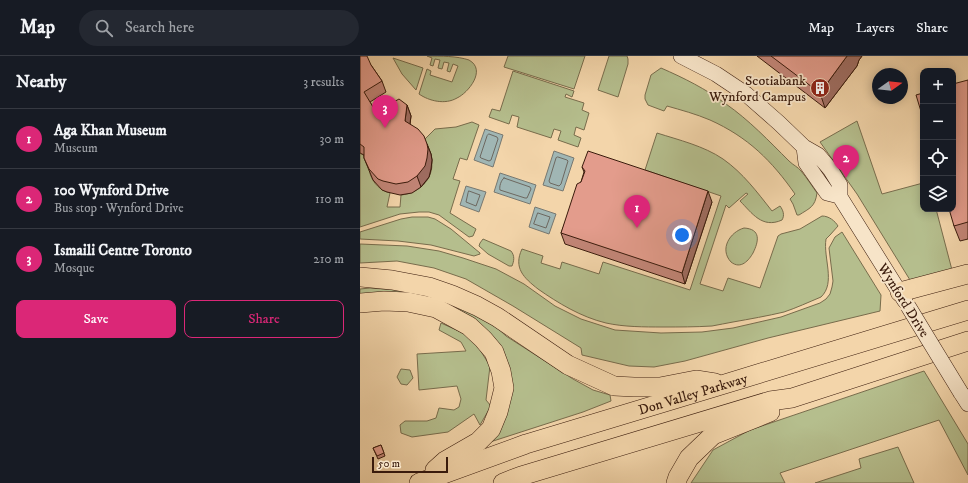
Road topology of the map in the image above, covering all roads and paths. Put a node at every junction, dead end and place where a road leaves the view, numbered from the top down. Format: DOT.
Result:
graph roads {
  1 [pos="681,56"];
  2 [pos="968,274"];
  3 [pos="360,278"];
  4 [pos="392,280"];
  5 [pos="360,285"];
  6 [pos="904,299"];
  7 [pos="360,303"];
  8 [pos="968,310"];
  9 [pos="968,341"];
  10 [pos="723,385"];
  11 [pos="792,398"];
  12 [pos="965,398"];
  13 [pos="421,482"];
  14 [pos="503,483"];
  15 [pos="676,483"];
  1 -- 6 [label="street, Wynford Drive"];
  2 -- 6 [label="highway"];
  3 -- 4 [label="highway"];
  4 -- 5 [label="highway"];
  4 -- 10 [label="highway"];
  6 -- 12 [label="street, Wynford Drive, bridge"];
  7 -- 13 [label="highway"];
  8 -- 10 [label="highway, Don Valley Parkway"];
  9 -- 11 [label="highway, Don Valley Parkway"];
  10 -- 13 [label="highway, Don Valley Parkway"];
  11 -- 14 [label="highway, Don Valley Parkway"];
  11 -- 15 [label="highway"];
}
